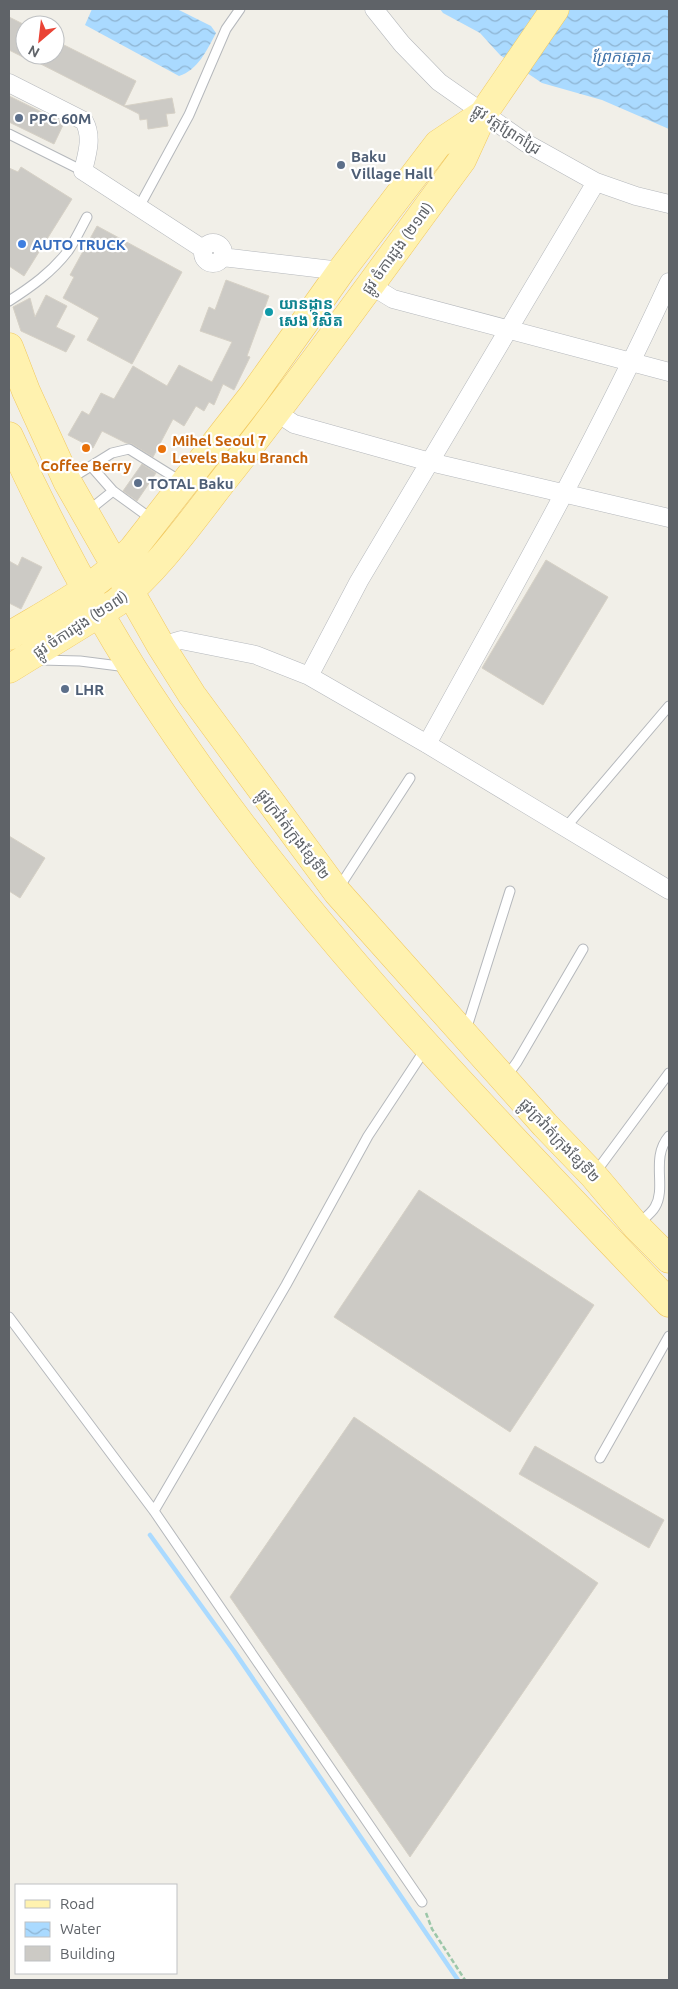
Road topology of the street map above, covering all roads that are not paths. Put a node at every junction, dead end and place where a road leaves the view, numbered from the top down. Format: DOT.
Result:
graph roads {
  1 [pos="240,9"];
  2 [pos="374,9"];
  3 [pos="555,9"];
  4 [pos="9,83"];
  5 [pos="483,114"];
  6 [pos="9,134"];
  7 [pos="83,171"];
  8 [pos="596,182"];
  9 [pos="669,204"];
  10 [pos="139,207"];
  11 [pos="87,217"];
  12 [pos="341,271"];
  13 [pos="669,282"];
  14 [pos="370,285"];
  15 [pos="9,302"];
  16 [pos="509,328"];
  17 [pos="9,347"];
  18 [pos="632,362"];
  19 [pos="669,372"];
  20 [pos="276,412"];
  21 [pos="9,436"];
  22 [pos="430,462"];
  23 [pos="91,466"];
  24 [pos="67,481"];
  25 [pos="185,484"];
  26 [pos="113,491"];
  27 [pos="565,494"];
  28 [pos="85,512"];
  29 [pos="669,518"];
  30 [pos="155,522"];
  31 [pos="116,567"];
  32 [pos="86,588"];
  33 [pos="130,592"];
  34 [pos="100,614"];
  35 [pos="9,636"];
  36 [pos="161,646"];
  37 [pos="17,664"];
  38 [pos="132,668"];
  39 [pos="308,676"];
  40 [pos="669,706"];
  41 [pos="427,744"];
  42 [pos="410,778"];
  43 [pos="566,827"];
  44 [pos="669,890"];
  45 [pos="510,891"];
  46 [pos="337,892"];
  47 [pos="583,949"];
  48 [pos="464,1035"];
  49 [pos="428,1046"];
  50 [pos="669,1073"];
  51 [pos="504,1079"];
  52 [pos="545,1125"];
  53 [pos="669,1136"];
  54 [pos="522,1148"];
  55 [pos="593,1175"];
  56 [pos="636,1226"];
  57 [pos="669,1259"];
  58 [pos="669,1303"];
  59 [pos="9,1317"];
  60 [pos="669,1336"];
  61 [pos="600,1458"];
  62 [pos="154,1510"];
  63 [pos="422,1902"];
  1 -- 10 [label="lane"];
  2 -- 5 [label="street, ផ្លូវ វត្តព្រែកជ្រៃ"];
  3 -- 5 [label="main road, ផ្លូវ ចំការដូង (២១៧)"];
  4 -- 7 [label="street"];
  5 -- 8 [label="street, ផ្លូវ វត្តព្រែកជ្រៃ"];
  5 -- 12 [label="main road, ផ្លូវ ចំការដូង (២១៧)"];
  5 -- 14 [label="main road, ផ្លូវ ចំការដូង (២១៧)"];
  6 -- 7 [label="lane"];
  7 -- 10 [label="street"];
  8 -- 9 [label="street, ផ្លូវ វត្តព្រែកជ្រៃ"];
  8 -- 16 [label="street"];
  10 -- 12 [label="street"];
  11 -- 15 [label="lane"];
  12 -- 25 [label="main road, ផ្លូវ ចំការដូង (២១៧)"];
  13 -- 18 [label="street"];
  14 -- 16 [label="street"];
  14 -- 20 [label="main road, ផ្លូវ ចំការដូង (២១៧)"];
  16 -- 18 [label="street"];
  16 -- 22 [label="street"];
  17 -- 24 [label="main road, ផ្លូវក្រវ៉ាត់ក្រុងខ្សែទី២"];
  18 -- 19 [label="street"];
  18 -- 27 [label="street"];
  20 -- 22 [label="street"];
  20 -- 33 [label="main road, ផ្លូវ ចំការដូង (២១៧)"];
  21 -- 32 [label="main road"];
  22 -- 27 [label="street"];
  22 -- 39 [label="street"];
  23 -- 24 [label="lane"];
  23 -- 25 [label="lane"];
  23 -- 26 [label="lane"];
  24 -- 28 [label="main road, ផ្លូវក្រវ៉ាត់ក្រុងខ្សែទី២"];
  25 -- 30 [label="main road, ផ្លូវ ចំការដូង (២១៧)"];
  26 -- 28 [label="lane"];
  26 -- 30 [label="lane"];
  27 -- 29 [label="street"];
  27 -- 41 [label="street"];
  28 -- 31 [label="main road, ផ្លូវក្រវ៉ាត់ក្រុងខ្សែទី២"];
  30 -- 31 [label="main road, ផ្លូវ ចំការដូង (២១៧)"];
  31 -- 32 [label="main road, ផ្លូវ ចំការដូង (២១៧)"];
  31 -- 33 [label="main road, ផ្លូវក្រវ៉ាត់ក្រុងខ្សែទី២"];
  32 -- 34 [label="main road"];
  32 -- 35 [label="main road, ផ្លូវ ចំការដូង (២១៧)"];
  33 -- 34 [label="main road, ផ្លូវ ចំការដូង (២១៧)"];
  33 -- 36 [label="main road, ផ្លូវក្រវ៉ាត់ក្រុងខ្សែទី២"];
  34 -- 37 [label="main road, ផ្លូវ ចំការដូង (២១៧)"];
  34 -- 38 [label="main road"];
  36 -- 39 [label="street"];
  36 -- 46 [label="main road, ផ្លូវក្រវ៉ាត់ក្រុងខ្សែទី២"];
  37 -- 38 [label="lane"];
  38 -- 49 [label="main road"];
  39 -- 41 [label="street"];
  40 -- 43 [label="lane"];
  41 -- 43 [label="street"];
  42 -- 46 [label="lane"];
  43 -- 44 [label="street"];
  45 -- 48 [label="lane"];
  46 -- 48 [label="main road, ផ្លូវក្រវ៉ាត់ក្រុងខ្សែទី២"];
  47 -- 51 [label="lane"];
  48 -- 51 [label="main road, ផ្លូវក្រវ៉ាត់ក្រុងខ្សែទី២"];
  49 -- 54 [label="main road"];
  49 -- 62 [label="lane"];
  50 -- 55 [label="lane"];
  51 -- 52 [label="main road, ផ្លូវក្រវ៉ាត់ក្រុងខ្សែទី២"];
  52 -- 54 [label="main road"];
  52 -- 55 [label="main road, ផ្លូវក្រវ៉ាត់ក្រុងខ្សែទី២"];
  53 -- 56 [label="lane"];
  54 -- 58 [label="main road"];
  55 -- 56 [label="main road, ផ្លូវក្រវ៉ាត់ក្រុងខ្សែទី២"];
  56 -- 57 [label="main road, ផ្លូវក្រវ៉ាត់ក្រុងខ្សែទី២"];
  59 -- 62 [label="lane"];
  60 -- 61 [label="lane"];
  62 -- 63 [label="lane"];
}
